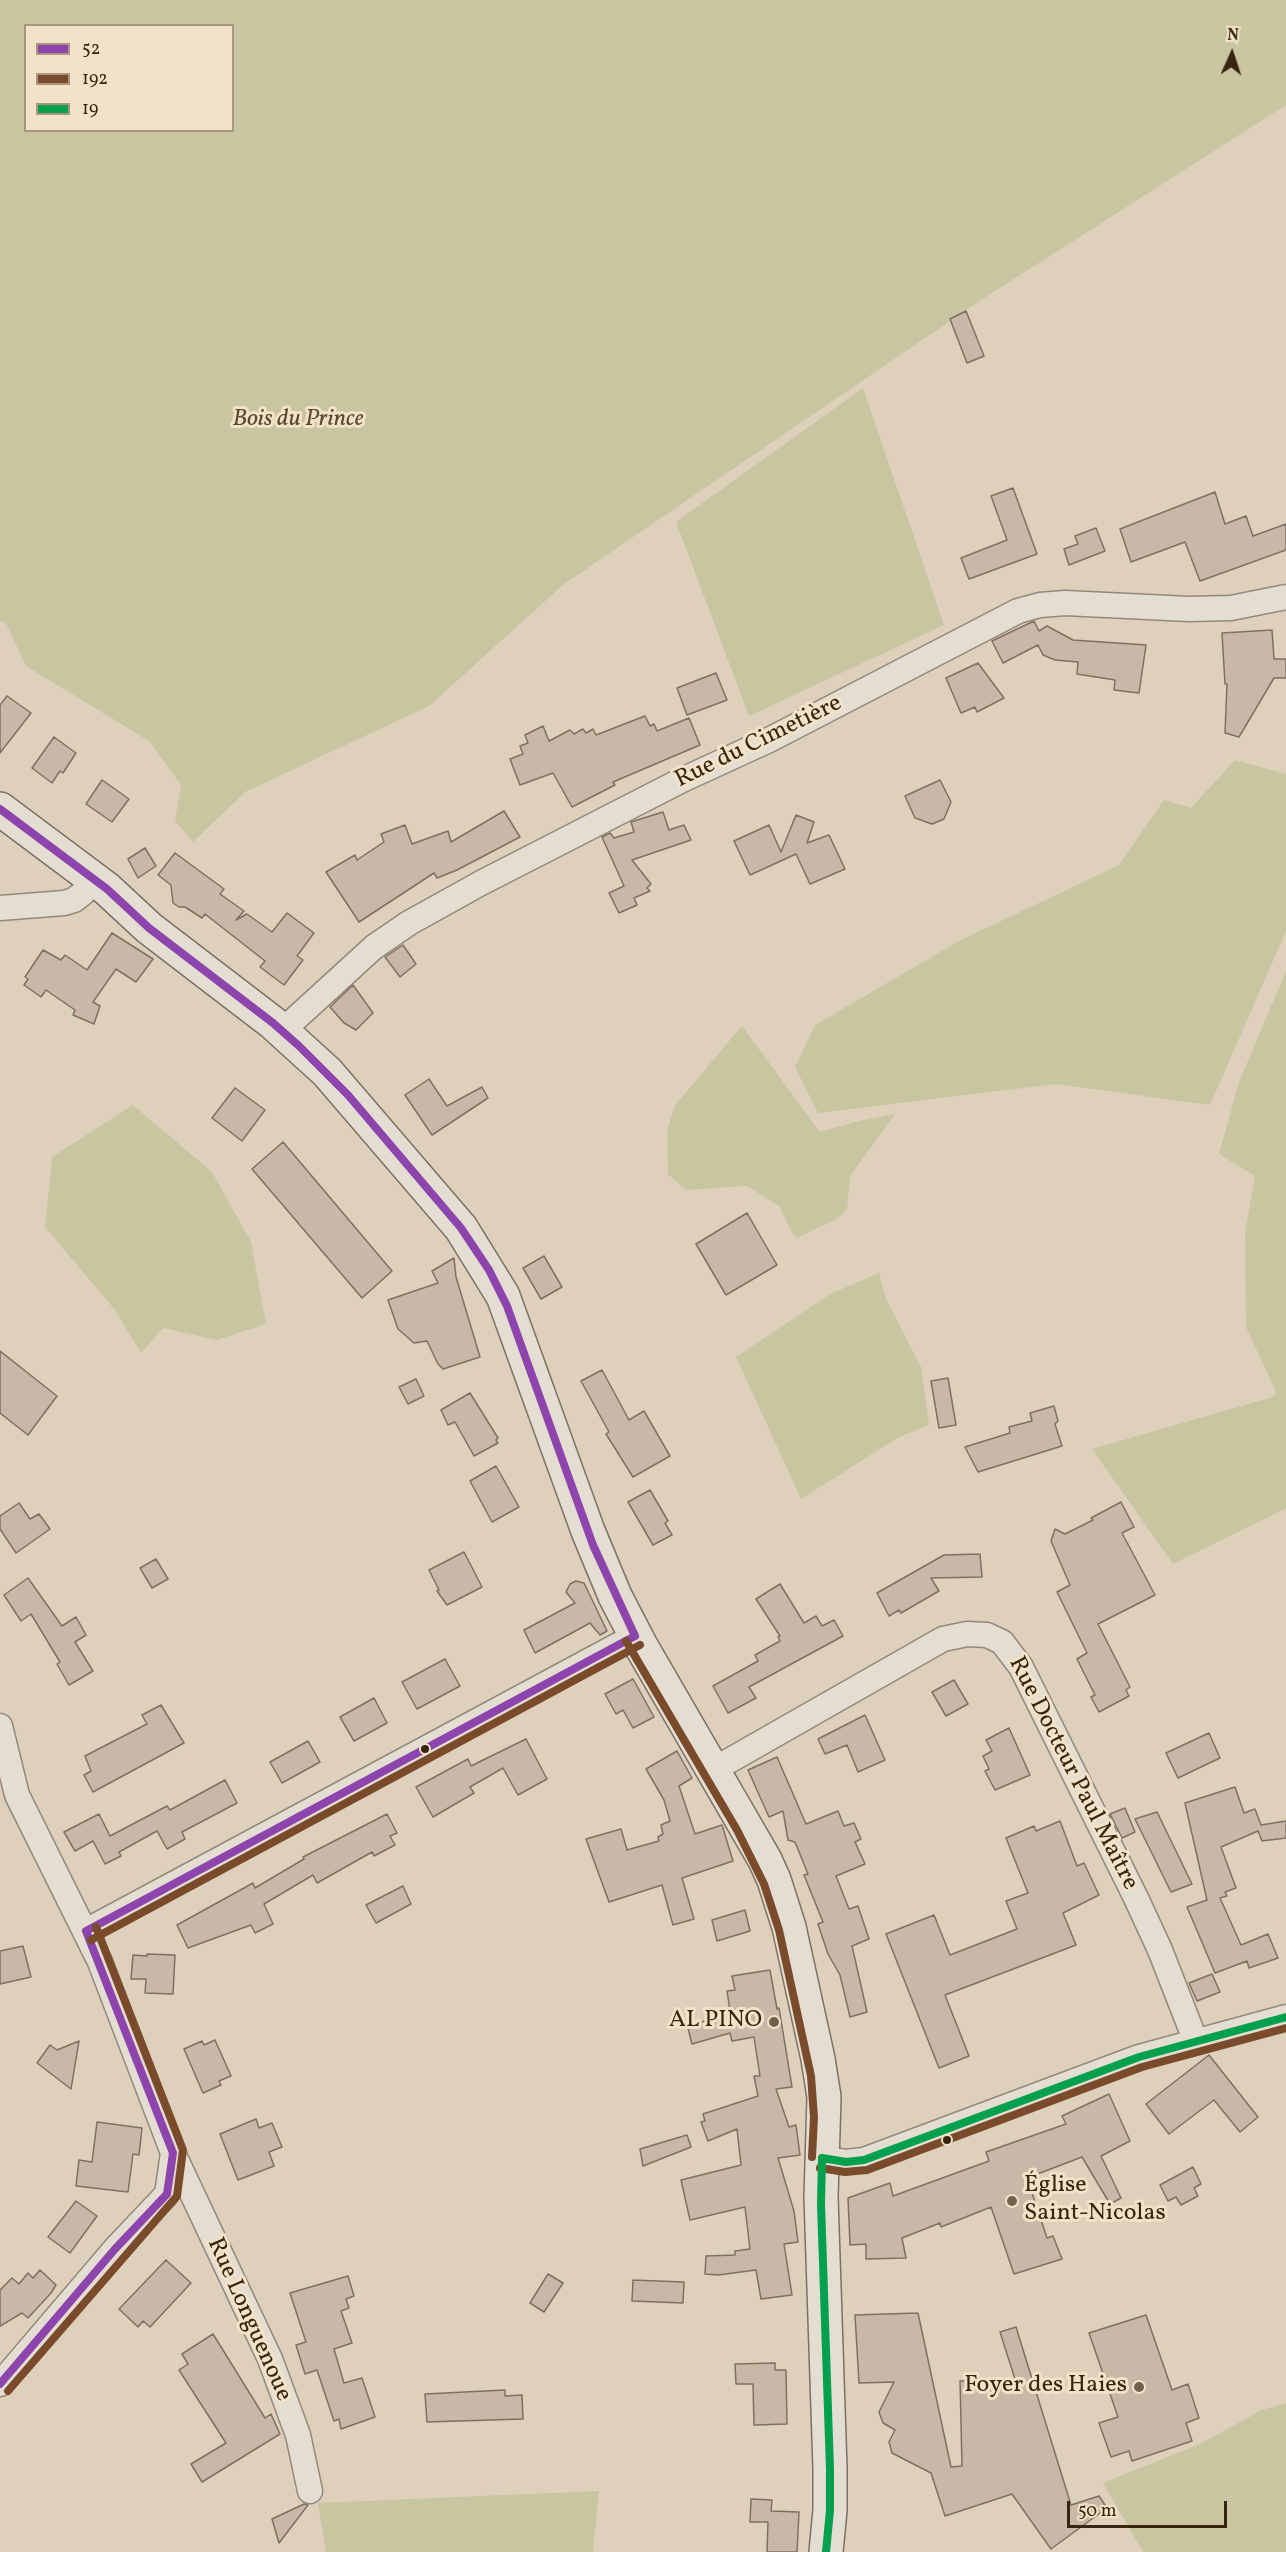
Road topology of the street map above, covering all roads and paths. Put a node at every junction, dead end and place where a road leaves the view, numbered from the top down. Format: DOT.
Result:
graph roads {
  1 [pos="1286,597"];
  2 [pos="0,810"];
  3 [pos="93,878"];
  4 [pos="0,908"];
  5 [pos="282,1030"];
  6 [pos="635,1636"];
  7 [pos="0,1726"];
  8 [pos="713,1770"];
  9 [pos="86,1931"];
  10 [pos="1286,2017"];
  11 [pos="1196,2042"];
  12 [pos="173,2153"];
  13 [pos="822,2158"];
  14 [pos="0,2384"];
  15 [pos="309,2492"];
  16 [pos="826,2552"];
  1 -- 5 [label="street, Rue du Cimetière"];
  2 -- 3 [label="street"];
  3 -- 4 [label="street"];
  3 -- 5 [label="street"];
  5 -- 6 [label="street"];
  6 -- 8 [label="street"];
  6 -- 9 [label="street"];
  7 -- 9 [label="street, Rue Longuenoue"];
  8 -- 11 [label="street, Rue Docteur Paul Maître"];
  8 -- 13 [label="street"];
  9 -- 12 [label="street, Rue Longuenoue"];
  10 -- 11 [label="street"];
  11 -- 13 [label="street"];
  12 -- 14 [label="street"];
  12 -- 15 [label="street, Rue Longuenoue"];
  13 -- 16 [label="street"];
}
